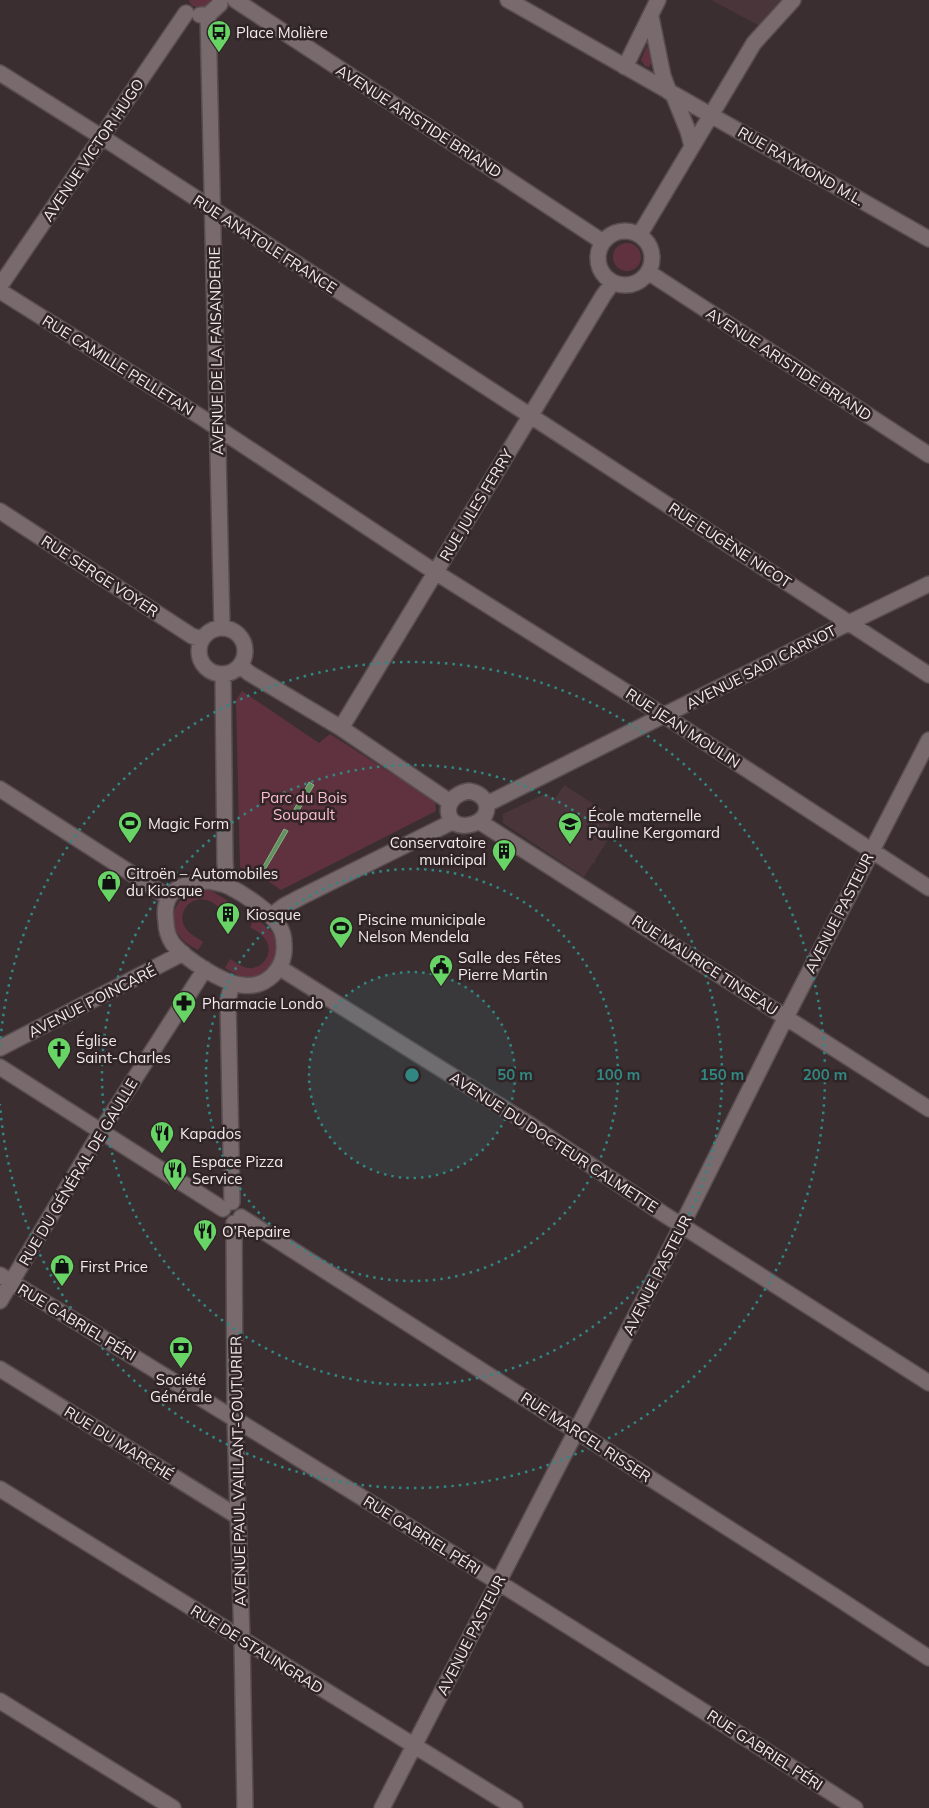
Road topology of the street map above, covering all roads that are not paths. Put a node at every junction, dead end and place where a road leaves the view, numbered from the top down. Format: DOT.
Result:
graph roads {
  1 [pos="220,0"];
  2 [pos="235,0"];
  3 [pos="508,0"];
  4 [pos="658,0"];
  5 [pos="793,0"];
  6 [pos="185,6"];
  7 [pos="208,15"];
  8 [pos="651,17"];
  9 [pos="625,67"];
  10 [pos="0,73"];
  11 [pos="671,93"];
  12 [pos="711,115"];
  13 [pos="102,137"];
  14 [pos="692,146"];
  15 [pos="212,210"];
  16 [pos="640,234"];
  17 [pos="929,239"];
  18 [pos="603,242"];
  19 [pos="648,272"];
  20 [pos="614,282"];
  21 [pos="0,286"];
  22 [pos="0,291"];
  23 [pos="530,416"];
  24 [pos="218,429"];
  25 [pos="929,455"];
  26 [pos="0,511"];
  27 [pos="436,572"];
  28 [pos="929,584"];
  29 [pos="850,622"];
  30 [pos="222,628"];
  31 [pos="202,639"];
  32 [pos="241,666"];
  33 [pos="223,675"];
  34 [pos="929,675"];
  35 [pos="664,715"];
  36 [pos="341,728"];
  37 [pos="929,740"];
  38 [pos="0,789"];
  39 [pos="450,802"];
  40 [pos="487,804"];
  41 [pos="452,822"];
  42 [pos="480,822"];
  43 [pos="872,850"];
  44 [pos="227,886"];
  45 [pos="929,888"];
  46 [pos="168,897"];
  47 [pos="270,916"];
  48 [pos="183,953"];
  49 [pos="280,968"];
  50 [pos="205,969"];
  51 [pos="232,983"];
  52 [pos="786,1017"];
  53 [pos="0,1048"];
  54 [pos="0,1067"];
  55 [pos="929,1109"];
  56 [pos="101,1131"];
  57 [pos="227,1205"];
  58 [pos="238,1220"];
  59 [pos="682,1226"];
  60 [pos="6,1278"];
  61 [pos="0,1301"];
  62 [pos="0,1369"];
  63 [pos="929,1383"];
  64 [pos="235,1418"];
  65 [pos="576,1431"];
  66 [pos="0,1489"];
  67 [pos="237,1516"];
  68 [pos="497,1582"];
  69 [pos="242,1640"];
  70 [pos="929,1658"];
  71 [pos="0,1701"];
  72 [pos="414,1747"];
  73 [pos="173,1808"];
  74 [pos="245,1808"];
  75 [pos="382,1808"];
  76 [pos="515,1808"];
  77 [pos="854,1808"];
  1 -- 7 [label="street"];
  2 -- 18 [label="street, AVENUE ARISTIDE BRIAND"];
  3 -- 9 [label="street, RUE RAYMOND M.L."];
  4 -- 8 [label="street"];
  5 -- 12 [label="street"];
  6 -- 7 [label="street"];
  6 -- 13 [label="street, AVENUE VICTOR HUGO"];
  7 -- 15 [label="street, AVENUE DE LA FAISANDERIE"];
  8 -- 9 [label="street"];
  8 -- 11 [label="street"];
  9 -- 11 [label="street, RUE RAYMOND M.L."];
  10 -- 13 [label="street, RUE ANATOLE FRANCE"];
  11 -- 12 [label="street, RUE RAYMOND M.L."];
  11 -- 14 [label="street"];
  12 -- 14 [label="street"];
  12 -- 17 [label="street, RUE RAYMOND M.L."];
  13 -- 15 [label="street, RUE ANATOLE FRANCE"];
  13 -- 21 [label="street, AVENUE VICTOR HUGO"];
  14 -- 16 [label="street"];
  15 -- 23 [label="street, RUE ANATOLE FRANCE"];
  15 -- 24 [label="street, AVENUE DE LA FAISANDERIE"];
  16 -- 18 [label="street"];
  16 -- 19 [label="street"];
  18 -- 20 [label="street"];
  19 -- 20 [label="street"];
  19 -- 25 [label="street, AVENUE ARISTIDE BRIAND"];
  20 -- 23 [label="street, RUE JULES FERRY"];
  22 -- 24 [label="street, RUE CAMILLE PELLETAN"];
  23 -- 27 [label="street, RUE JULES FERRY"];
  23 -- 29 [label="street, RUE EUGÈNE NICOT"];
  24 -- 27 [label="street, RUE CAMILLE PELLETAN"];
  24 -- 30 [label="street, AVENUE DE LA FAISANDERIE"];
  26 -- 31 [label="street, RUE SERGE VOYER"];
  27 -- 35 [label="street, RUE JEAN MOULIN"];
  27 -- 36 [label="street, RUE JULES FERRY"];
  28 -- 29 [label="street, AVENUE SADI CARNOT"];
  29 -- 34 [label="street, RUE EUGÈNE NICOT"];
  29 -- 35 [label="street, AVENUE SADI CARNOT"];
  30 -- 31 [label="street"];
  30 -- 32 [label="street"];
  31 -- 33 [label="street"];
  32 -- 33 [label="street"];
  32 -- 36 [label="street"];
  33 -- 44 [label="street"];
  35 -- 40 [label="street, AVENUE SADI CARNOT"];
  35 -- 43 [label="street, RUE JEAN MOULIN"];
  36 -- 39 [label="street"];
  37 -- 43 [label="street, AVENUE PASTEUR"];
  38 -- 46 [label="street"];
  39 -- 40 [label="street"];
  39 -- 41 [label="street"];
  40 -- 42 [label="street"];
  41 -- 42 [label="street"];
  41 -- 47 [label="street"];
  42 -- 52 [label="street, RUE MAURICE TINSEAU"];
  43 -- 45 [label="street, RUE JEAN MOULIN"];
  43 -- 52 [label="street, AVENUE PASTEUR"];
  44 -- 46 [label="street"];
  44 -- 47 [label="street"];
  46 -- 48 [label="street"];
  47 -- 49 [label="street"];
  48 -- 50 [label="street"];
  48 -- 53 [label="street, AVENUE POINCARÉ"];
  49 -- 51 [label="street"];
  49 -- 59 [label="street, AVENUE DU DOCTEUR CALMETTE"];
  50 -- 51 [label="street"];
  50 -- 56 [label="street, RUE DU GÉNÉRAL DE GAULLE"];
  51 -- 57 [label="street"];
  52 -- 55 [label="street, RUE MAURICE TINSEAU"];
  52 -- 59 [label="street, AVENUE PASTEUR"];
  54 -- 56 [label="street"];
  56 -- 57 [label="street"];
  56 -- 60 [label="street, RUE DU GÉNÉRAL DE GAULLE"];
  57 -- 58 [label="street"];
  58 -- 64 [label="street, AVENUE PAUL VAILLANT-COUTURIER"];
  58 -- 65 [label="street, RUE MARCEL RISSER"];
  59 -- 63 [label="street, AVENUE DU DOCTEUR CALMETTE"];
  59 -- 65 [label="street, AVENUE PASTEUR"];
  60 -- 61 [label="street, RUE DU GÉNÉRAL DE GAULLE"];
  60 -- 64 [label="street, RUE GABRIEL PÉRI"];
  62 -- 67 [label="street, RUE DU MARCHÉ"];
  64 -- 67 [label="street, AVENUE PAUL VAILLANT-COUTURIER"];
  64 -- 68 [label="street, RUE GABRIEL PÉRI"];
  65 -- 68 [label="street, AVENUE PASTEUR"];
  65 -- 70 [label="street, RUE MARCEL RISSER"];
  66 -- 69 [label="street, RUE DE STALINGRAD"];
  67 -- 69 [label="street, AVENUE PAUL VAILLANT-COUTURIER"];
  68 -- 72 [label="street, AVENUE PASTEUR"];
  68 -- 77 [label="street, RUE GABRIEL PÉRI"];
  69 -- 72 [label="street, RUE DE STALINGRAD"];
  69 -- 74 [label="street, AVENUE PAUL VAILLANT-COUTURIER"];
  71 -- 73 [label="street"];
  72 -- 75 [label="street, AVENUE PASTEUR"];
  72 -- 76 [label="street, RUE DE STALINGRAD"];
}
